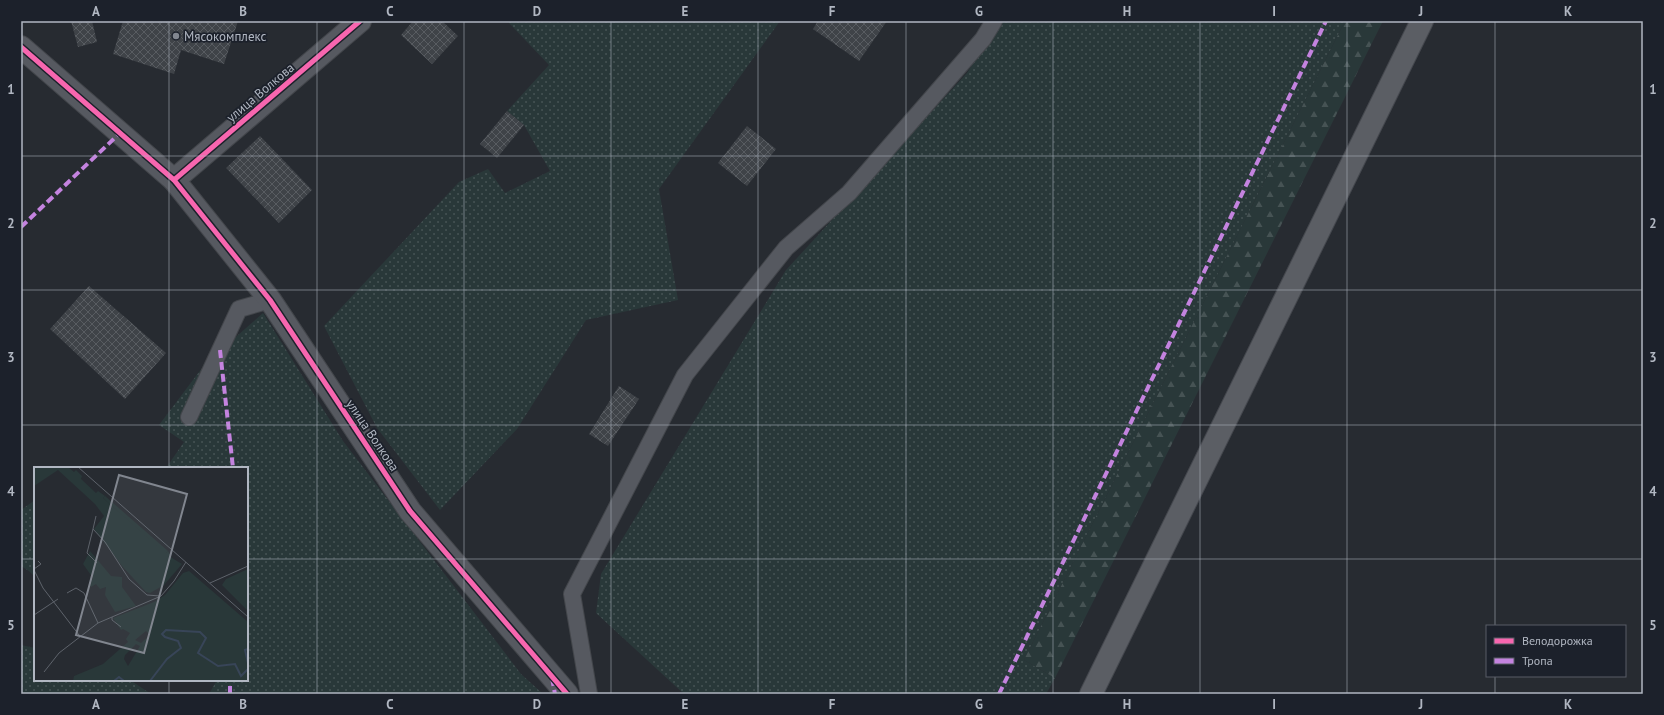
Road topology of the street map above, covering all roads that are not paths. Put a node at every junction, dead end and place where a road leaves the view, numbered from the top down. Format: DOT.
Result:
graph roads {
  1 [pos="360,21"];
  2 [pos="994,21"];
  3 [pos="1422,21"];
  4 [pos="21,47"];
  5 [pos="174,180"];
  6 [pos="270,300"];
  7 [pos="189,417"];
  8 [pos="567,694"];
  9 [pos="589,694"];
  10 [pos="1091,694"];
  1 -- 5 [label="street, улица Волкова"];
  2 -- 9 [label="lane"];
  3 -- 10 [label="main road"];
  4 -- 5 [label="street, улица Волкова"];
  5 -- 6 [label="street, улица Волкова"];
  6 -- 7 [label="lane"];
  6 -- 8 [label="street, улица Волкова"];
}
